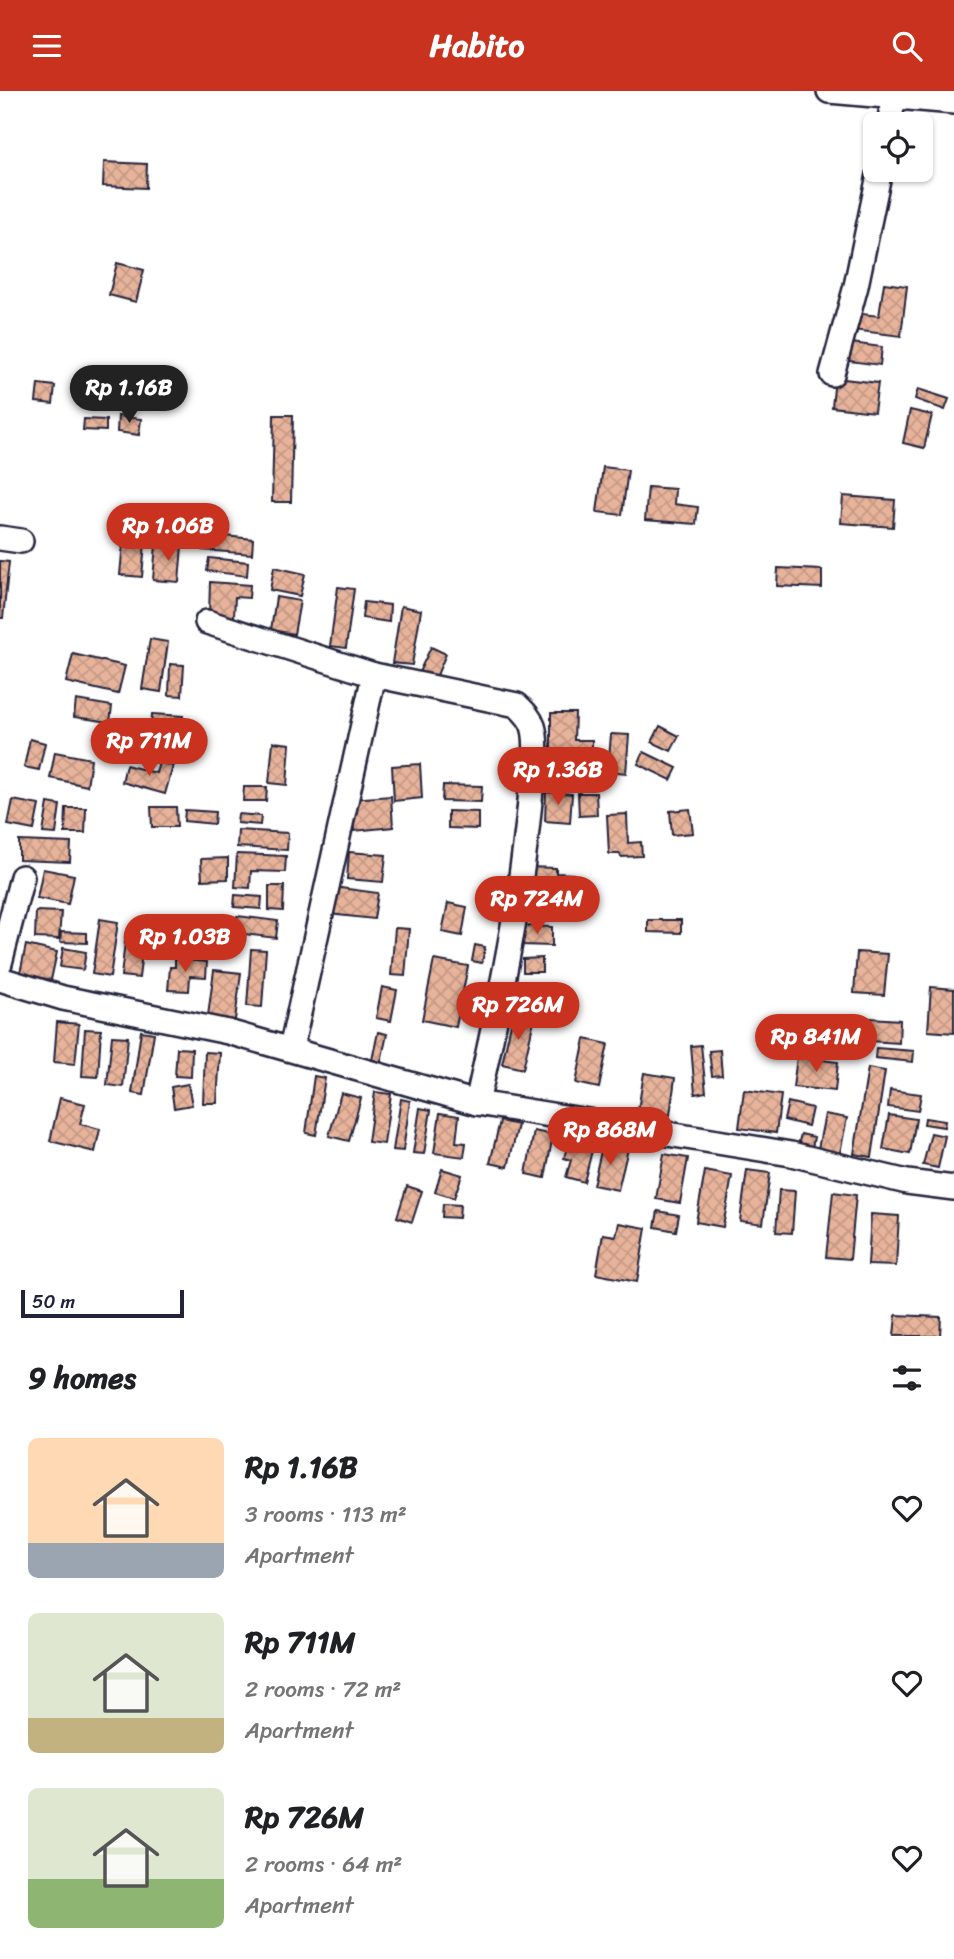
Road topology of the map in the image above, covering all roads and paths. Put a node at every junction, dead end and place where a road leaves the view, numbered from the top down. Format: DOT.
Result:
graph roads {
  1 [pos="829,91"];
  2 [pos="894,97"];
  3 [pos="954,102"];
  4 [pos="891,112"];
  5 [pos="878,182"];
  6 [pos="832,373"];
  7 [pos="207,622"];
  8 [pos="374,675"];
  9 [pos="22,877"];
  10 [pos="0,963"];
  11 [pos="0,979"];
  12 [pos="291,1049"];
  13 [pos="477,1103"];
  14 [pos="954,1188"];
  1 -- 2 [label="street"];
  2 -- 3 [label="street"];
  2 -- 4 [label="street"];
  5 -- 6 [label="street"];
  7 -- 8 [label="street"];
  8 -- 12 [label="street"];
  8 -- 13 [label="street"];
  9 -- 10 [label="street"];
  11 -- 12 [label="street"];
  12 -- 13 [label="street"];
  13 -- 14 [label="street"];
}
